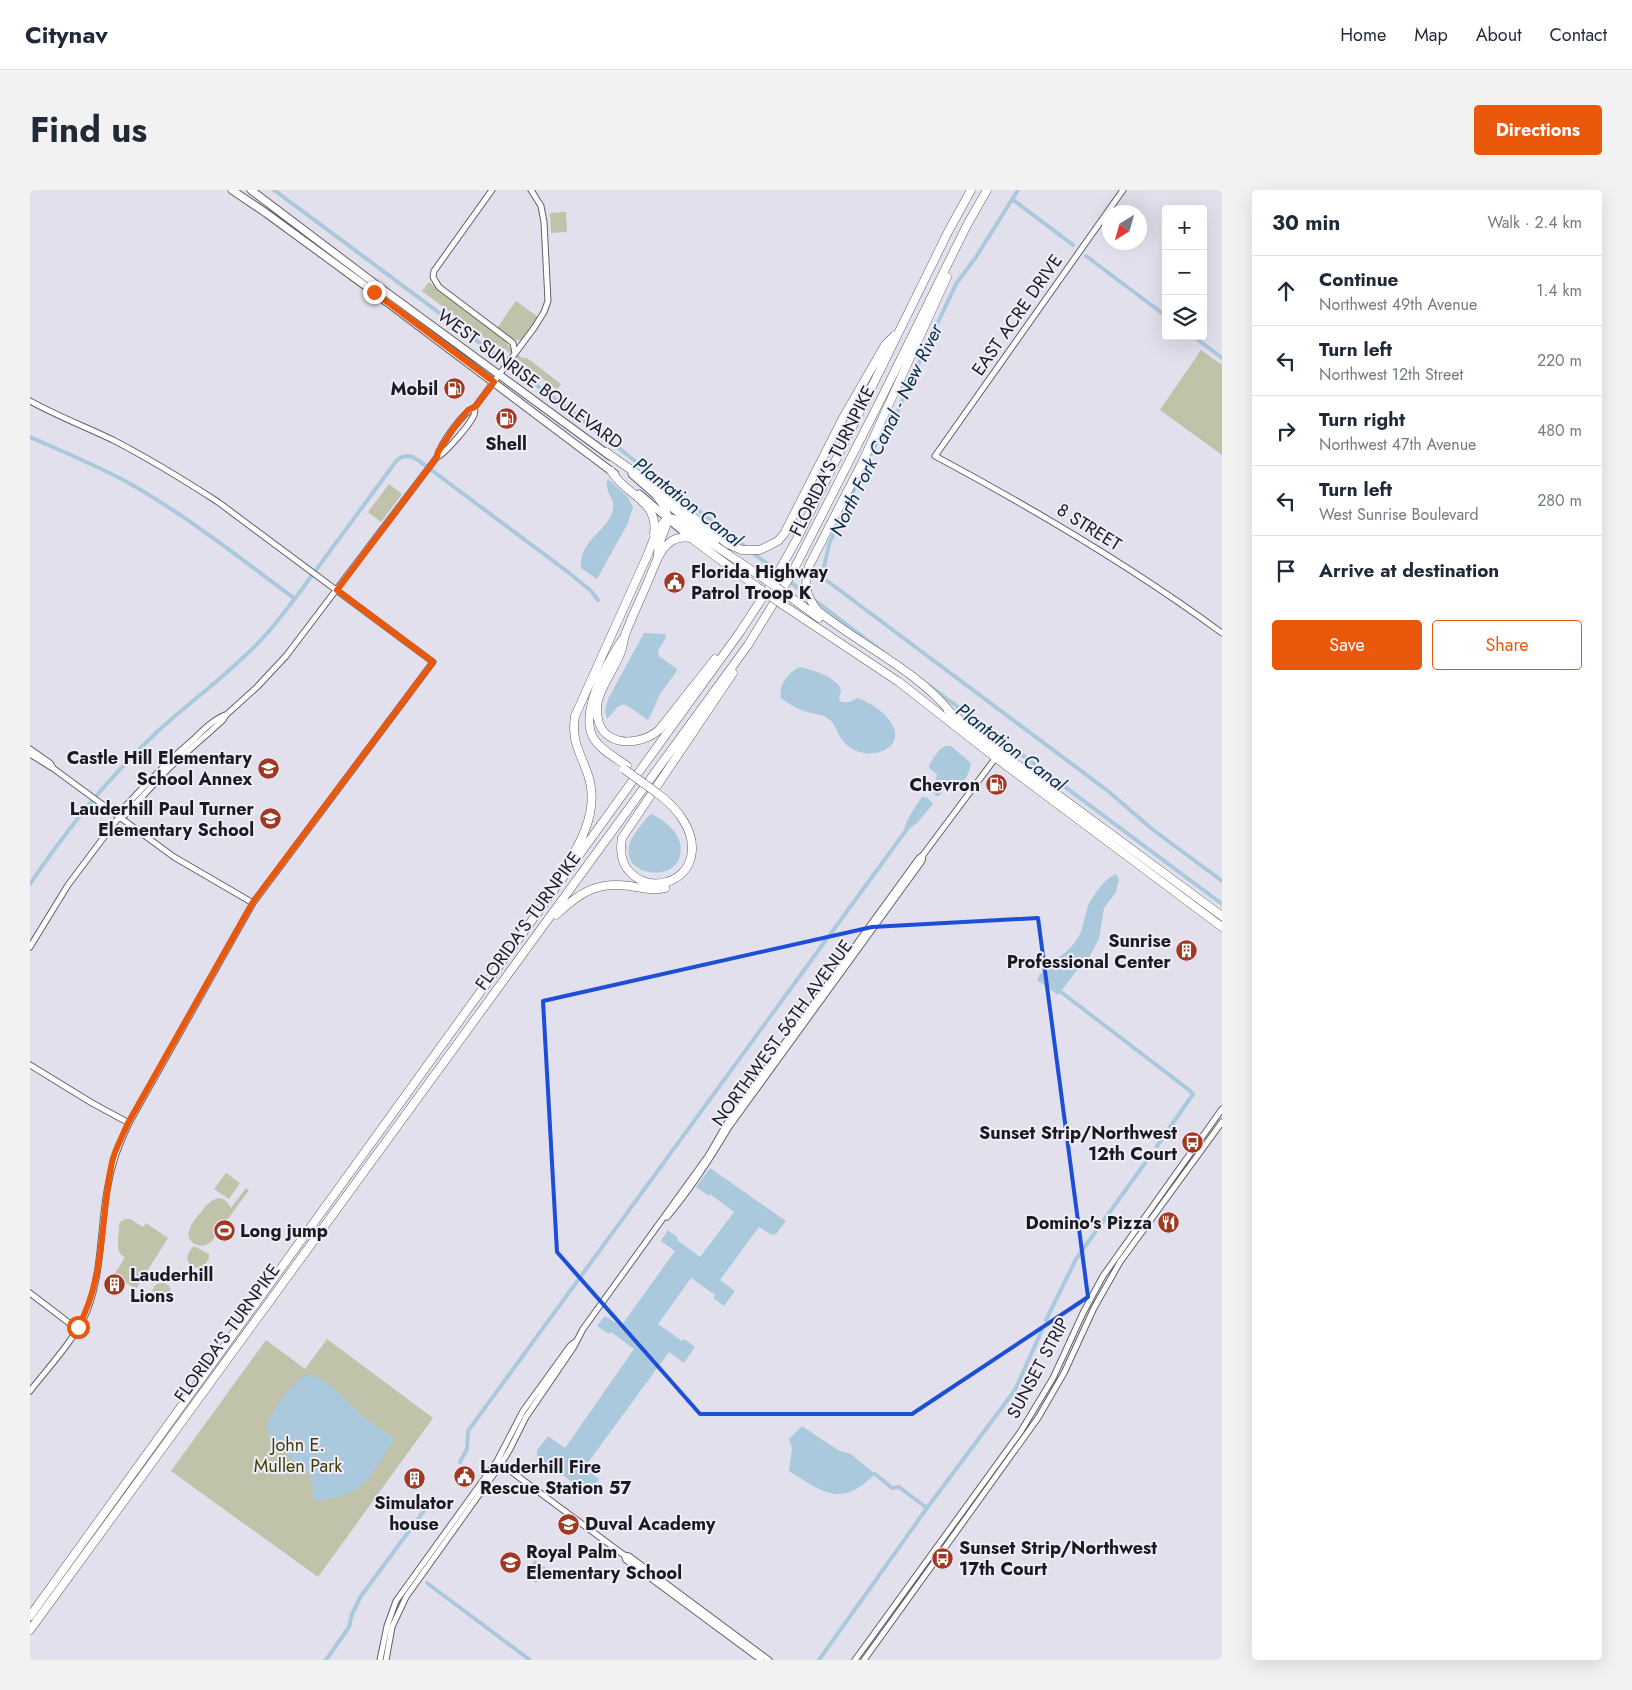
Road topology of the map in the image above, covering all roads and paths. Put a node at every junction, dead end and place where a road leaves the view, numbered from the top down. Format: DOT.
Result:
graph roads {
  1 [pos="232,190"];
  2 [pos="251,190"];
  3 [pos="492,190"];
  4 [pos="531,190"];
  5 [pos="971,190"];
  6 [pos="987,190"];
  7 [pos="1123,190"];
  8 [pos="266,213"];
  9 [pos="284,214"];
  10 [pos="953,254"];
  11 [pos="373,288"];
  12 [pos="898,330"];
  13 [pos="524,342"];
  14 [pos="513,343"];
  15 [pos="515,354"];
  16 [pos="500,374"];
  17 [pos="494,382"];
  18 [pos="30,401"];
  19 [pos="606,452"];
  20 [pos="935,456"];
  21 [pos="611,471"];
  22 [pos="657,496"];
  23 [pos="668,518"];
  24 [pos="691,538"];
  25 [pos="653,541"];
  26 [pos="658,558"];
  27 [pos="738,560"];
  28 [pos="337,590"];
  29 [pos="750,617"];
  30 [pos="1222,633"];
  31 [pos="626,634"];
  32 [pos="748,645"];
  33 [pos="600,661"];
  34 [pos="951,712"];
  35 [pos="30,749"];
  36 [pos="30,754"];
  37 [pos="998,755"];
  38 [pos="54,768"];
  39 [pos="626,768"];
  40 [pos="658,791"];
  41 [pos="119,817"];
  42 [pos="1080,820"];
  43 [pos="1106,830"];
  44 [pos="1168,882"];
  45 [pos="546,901"];
  46 [pos="253,902"];
  47 [pos="1222,916"];
  48 [pos="1222,921"];
  49 [pos="543,926"];
  50 [pos="1222,927"];
  51 [pos="30,947"];
  52 [pos="30,1065"];
  53 [pos="1222,1109"];
  54 [pos="1222,1122"];
  55 [pos="128,1123"];
  56 [pos="30,1293"];
  57 [pos="77,1329"];
  58 [pos="575,1341"];
  59 [pos="1057,1370"];
  60 [pos="1064,1372"];
  61 [pos="30,1391"];
  62 [pos="501,1464"];
  63 [pos="624,1555"];
  64 [pos="30,1616"];
  65 [pos="30,1630"];
  66 [pos="380,1660"];
  67 [pos="386,1660"];
  68 [pos="761,1660"];
  69 [pos="769,1660"];
  70 [pos="855,1660"];
  71 [pos="864,1660"];
  1 -- 8 [label="main road, WEST SUNRISE BOULEVARD"];
  2 -- 9 [label="main road, WEST SUNRISE BOULEVARD"];
  3 -- 14 [label="street"];
  4 -- 13 [label="street"];
  5 -- 12 [label="highway, FLORIDA'S TURNPIKE"];
  6 -- 10 [label="highway, FLORIDA'S TURNPIKE"];
  7 -- 20 [label="street, EAST ACRE DRIVE"];
  8 -- 9 [label="main road"];
  8 -- 11 [label="main road, WEST SUNRISE BOULEVARD"];
  9 -- 11 [label="main road, WEST SUNRISE BOULEVARD"];
  10 -- 32 [label="highway, FLORIDA'S TURNPIKE"];
  10 -- 34 [label="highway"];
  11 -- 16 [label="main road, WEST SUNRISE BOULEVARD"];
  11 -- 17 [label="main road, WEST SUNRISE BOULEVARD"];
  12 -- 19 [label="highway"];
  12 -- 29 [label="highway, FLORIDA'S TURNPIKE"];
  13 -- 14 [label="street"];
  13 -- 15 [label="street"];
  14 -- 15 [label="street"];
  15 -- 16 [label="street"];
  16 -- 17 [label="street"];
  16 -- 19 [label="main road, WEST SUNRISE BOULEVARD"];
  17 -- 21 [label="main road, WEST SUNRISE BOULEVARD"];
  17 -- 28 [label="street"];
  18 -- 28 [label="street"];
  19 -- 22 [label="main road, WEST SUNRISE BOULEVARD"];
  20 -- 30 [label="street, 8 STREET"];
  21 -- 23 [label="main road, WEST SUNRISE BOULEVARD"];
  21 -- 25 [label="highway"];
  22 -- 23 [label="highway"];
  22 -- 27 [label="main road, WEST SUNRISE BOULEVARD"];
  23 -- 24 [label="main road, WEST SUNRISE BOULEVARD"];
  23 -- 25 [label="highway"];
  23 -- 26 [label="highway"];
  23 -- 27 [label="highway"];
  24 -- 26 [label="highway"];
  24 -- 37 [label="highway, WEST SUNRISE BOULEVARD, bridge"];
  25 -- 33 [label="highway"];
  26 -- 31 [label="highway"];
  27 -- 34 [label="highway, WEST SUNRISE BOULEVARD, bridge"];
  28 -- 41 [label="street"];
  28 -- 46 [label="street"];
  29 -- 31 [label="highway"];
  29 -- 45 [label="highway, FLORIDA'S TURNPIKE"];
  31 -- 39 [label="highway"];
  32 -- 40 [label="highway"];
  32 -- 49 [label="highway, FLORIDA'S TURNPIKE"];
  33 -- 39 [label="highway"];
  33 -- 45 [label="highway"];
  34 -- 37 [label="highway, WEST SUNRISE BOULEVARD"];
  35 -- 38 [label="street"];
  36 -- 38 [label="street"];
  37 -- 42 [label="highway, WEST SUNRISE BOULEVARD"];
  37 -- 43 [label="highway, WEST SUNRISE BOULEVARD"];
  37 -- 58 [label="street, NORTHWEST 56TH AVENUE"];
  38 -- 41 [label="street"];
  39 -- 40 [label="highway, bridge"];
  40 -- 49 [label="highway"];
  41 -- 46 [label="street"];
  41 -- 51 [label="street"];
  42 -- 43 [label="highway"];
  42 -- 44 [label="highway, WEST SUNRISE BOULEVARD"];
  43 -- 44 [label="highway, WEST SUNRISE BOULEVARD"];
  44 -- 47 [label="highway, WEST SUNRISE BOULEVARD"];
  44 -- 48 [label="highway"];
  44 -- 50 [label="highway, WEST SUNRISE BOULEVARD"];
  45 -- 64 [label="highway, FLORIDA'S TURNPIKE"];
  46 -- 55 [label="street"];
  49 -- 65 [label="highway, FLORIDA'S TURNPIKE"];
  52 -- 55 [label="street"];
  53 -- 59 [label="street, SUNSET STRIP"];
  54 -- 60 [label="street, SUNSET STRIP"];
  55 -- 57 [label="street"];
  56 -- 57 [label="street"];
  57 -- 61 [label="street"];
  58 -- 62 [label="street, NORTHWEST 56TH AVENUE"];
  58 -- 66 [label="street, NORTHWEST 56TH AVENUE"];
  59 -- 60 [label="street"];
  59 -- 70 [label="street, SUNSET STRIP"];
  60 -- 71 [label="street, SUNSET STRIP"];
  62 -- 63 [label="street"];
  62 -- 67 [label="street, NORTHWEST 56TH AVENUE"];
  63 -- 68 [label="street"];
  63 -- 69 [label="street"];
}
